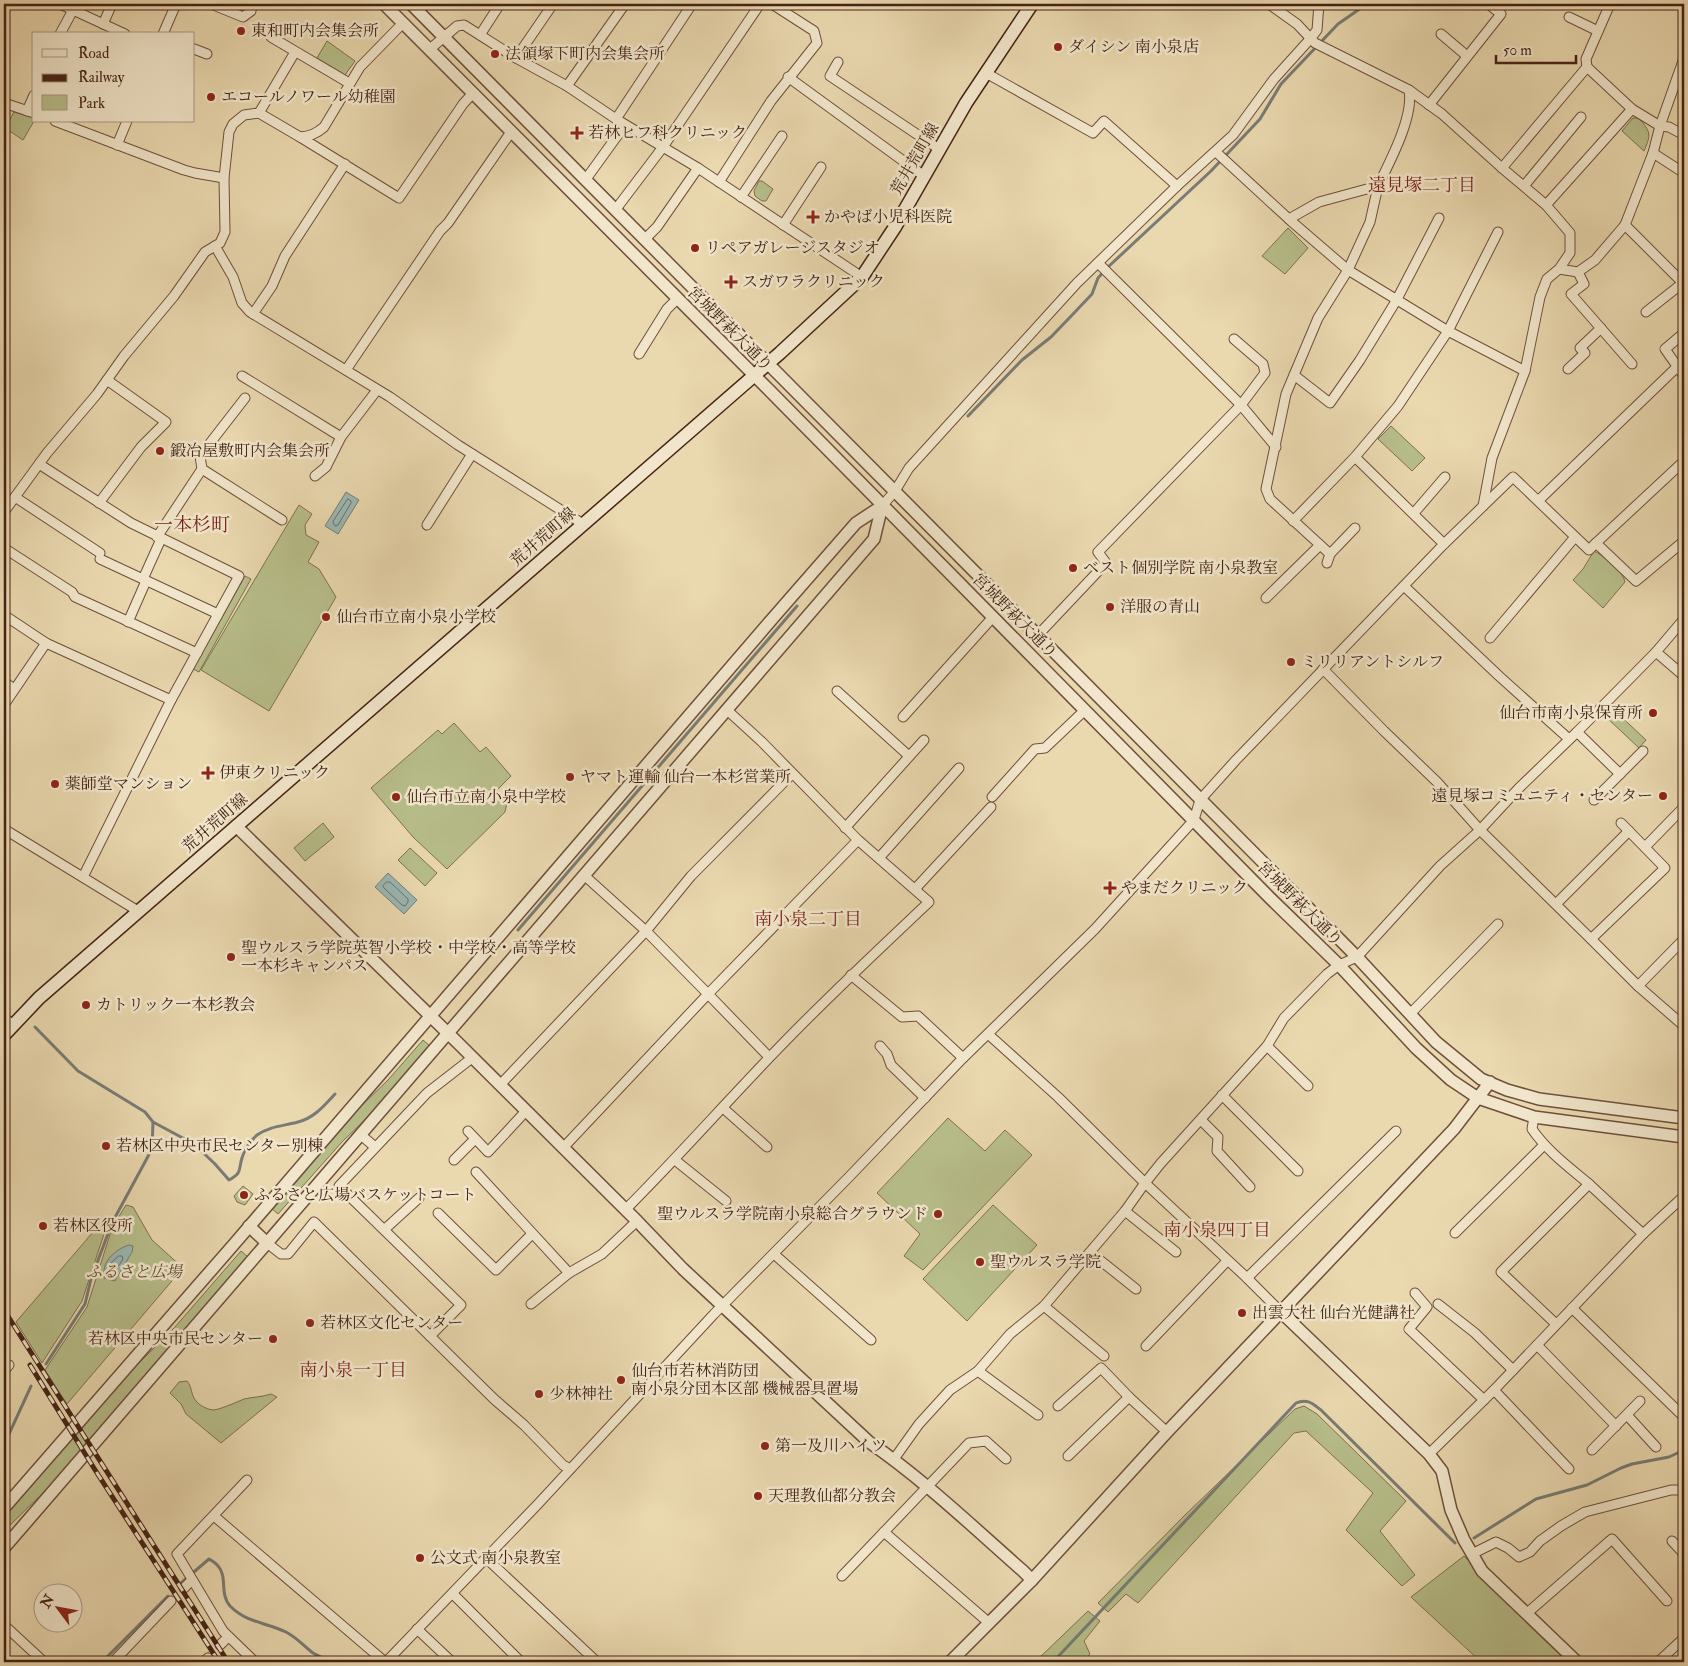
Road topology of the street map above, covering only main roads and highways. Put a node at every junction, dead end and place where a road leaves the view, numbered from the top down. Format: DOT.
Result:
graph roads {
  1 [pos="1032,4"];
  2 [pos="8,1021"];
  3 [pos="4,1035"];
  1 -- 2 [label="main road, 荒井荒町線"];
  2 -- 3 [label="main road, 荒井荒町線"];
}
